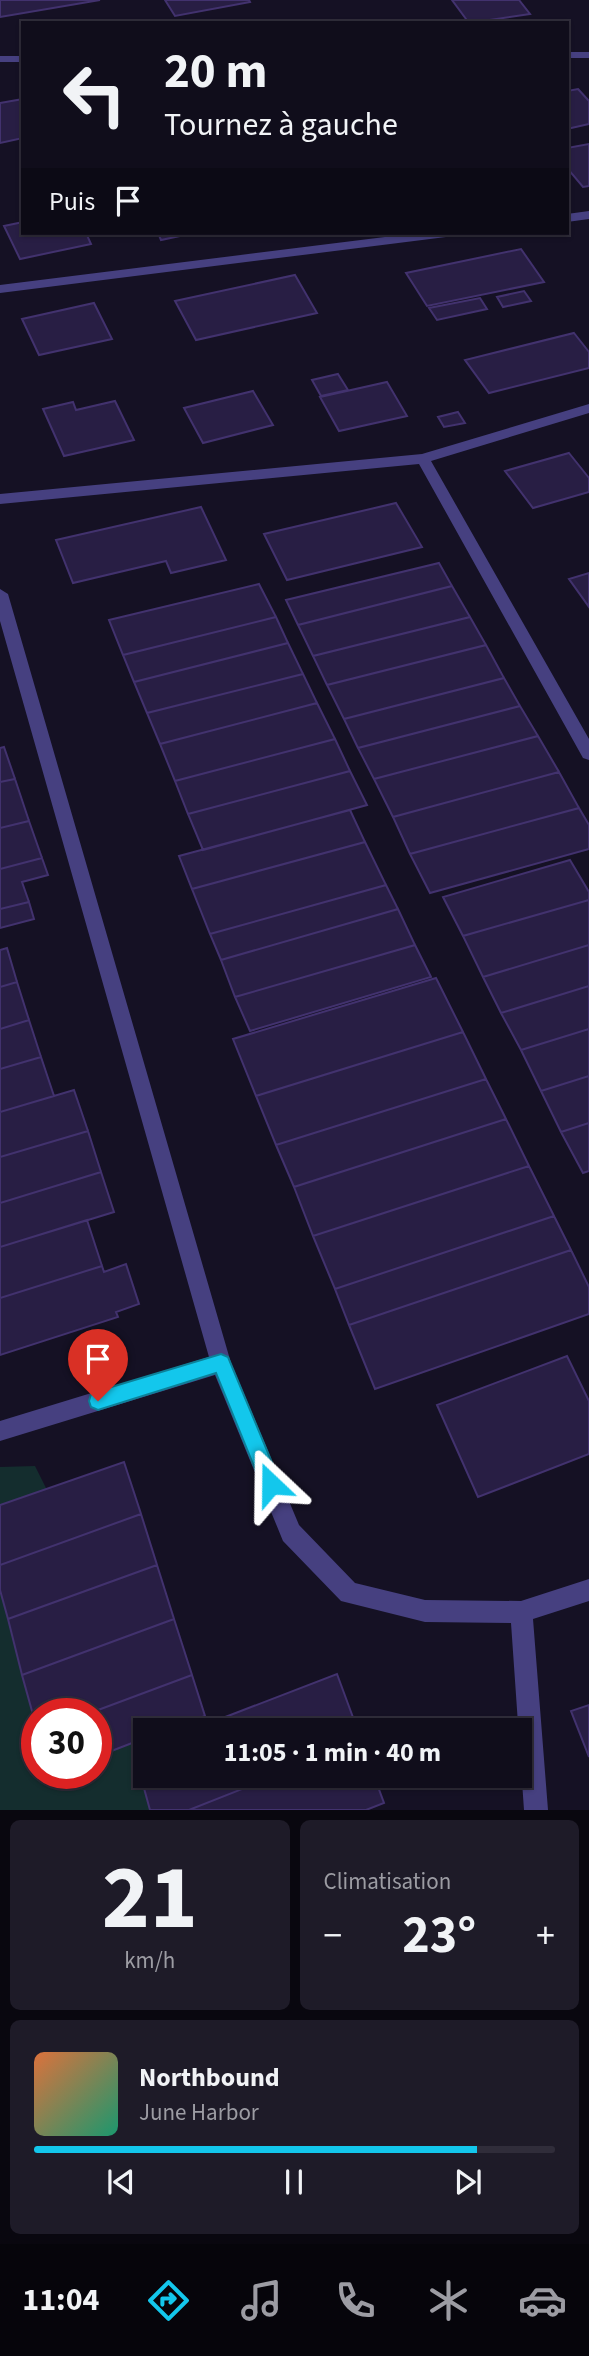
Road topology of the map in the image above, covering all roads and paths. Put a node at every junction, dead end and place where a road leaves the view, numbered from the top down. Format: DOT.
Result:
graph roads {
  1 [pos="569,55"];
  2 [pos="589,55"];
  3 [pos="0,59"];
  4 [pos="21,59"];
  5 [pos="589,215"];
  6 [pos="569,218"];
  7 [pos="430,235"];
  8 [pos="0,289"];
  9 [pos="589,408"];
  10 [pos="423,459"];
  11 [pos="0,499"];
  12 [pos="0,594"];
  13 [pos="589,754"];
  14 [pos="221,1363"];
  15 [pos="0,1431"];
  16 [pos="589,1590"];
  17 [pos="520,1612"];
  18 [pos="536,1810"];
  1 -- 2 [label="street"];
  3 -- 4 [label="street"];
  5 -- 6 [label="street"];
  7 -- 8 [label="street"];
  9 -- 10 [label="street"];
  10 -- 11 [label="street"];
  10 -- 13 [label="street"];
  12 -- 14 [label="street"];
  14 -- 15 [label="street"];
  14 -- 17 [label="street"];
  16 -- 17 [label="street"];
  17 -- 18 [label="street"];
}
